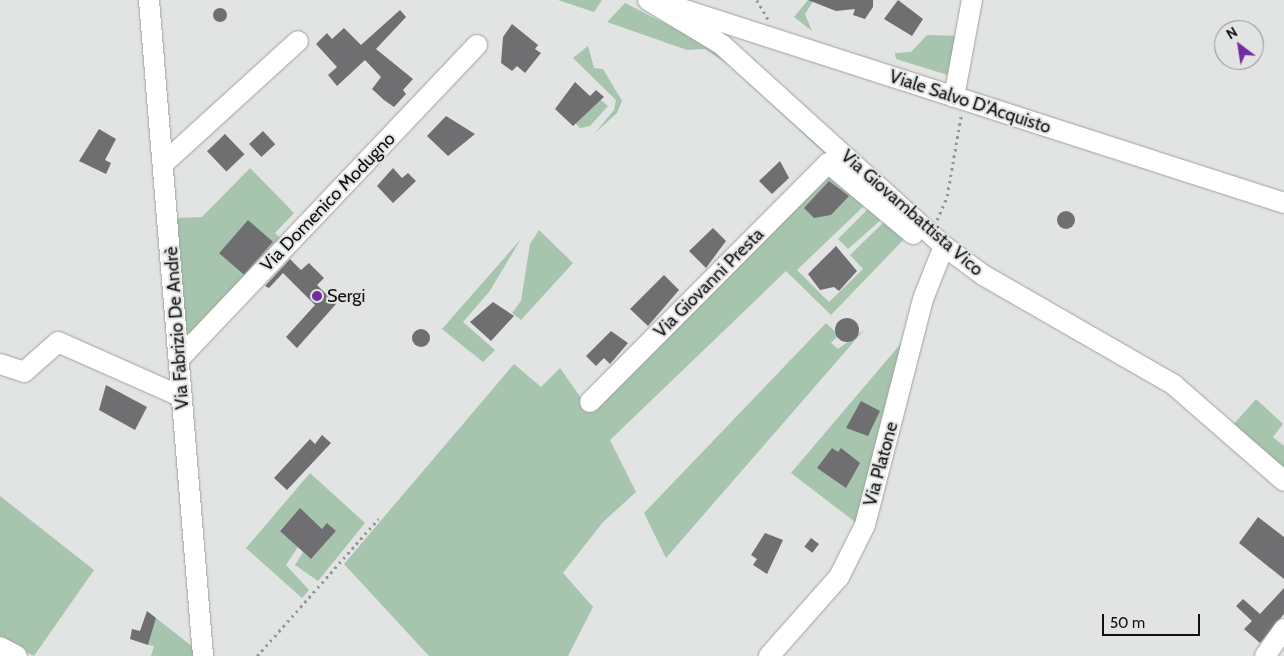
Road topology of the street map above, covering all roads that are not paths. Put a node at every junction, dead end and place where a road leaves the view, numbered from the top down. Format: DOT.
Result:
graph roads {
  1 [pos="149,0"];
  2 [pos="648,0"];
  3 [pos="655,0"];
  4 [pos="970,2"];
  5 [pos="714,18"];
  6 [pos="298,41"];
  7 [pos="721,44"];
  8 [pos="477,45"];
  9 [pos="958,105"];
  10 [pos="164,163"];
  11 [pos="1284,203"];
  12 [pos="937,244"];
  13 [pos="179,359"];
  14 [pos="0,364"];
  15 [pos="182,397"];
  16 [pos="590,402"];
  17 [pos="1284,482"];
  18 [pos="1284,629"];
  19 [pos="0,646"];
  20 [pos="17,656"];
  21 [pos="204,656"];
  22 [pos="769,656"];
  23 [pos="1265,656"];
  1 -- 10 [label="street, Via Fabrizio De Andrè"];
  2 -- 7 [label="street, Via Giovambattista Vico"];
  3 -- 5 [label="street, Viale Salvo D'Acquisto"];
  4 -- 9 [label="street"];
  5 -- 7 [label="street"];
  5 -- 9 [label="street, Viale Salvo D'Acquisto"];
  6 -- 10 [label="street"];
  7 -- 12 [label="street, Via Giovambattista Vico"];
  8 -- 13 [label="street, Via Domenico Modugno"];
  9 -- 11 [label="street, Viale Salvo D'Acquisto"];
  10 -- 13 [label="street, Via Fabrizio De Andrè"];
  12 -- 16 [label="street, Via Giovanni Presta"];
  12 -- 17 [label="street, Via Giovambattista Vico"];
  12 -- 22 [label="street, Via Platone"];
  13 -- 15 [label="street, Via Fabrizio De Andrè"];
  14 -- 15 [label="street"];
  15 -- 21 [label="street, Via Fabrizio De Andrè"];
  18 -- 23 [label="street"];
  19 -- 20 [label="street"];
}
